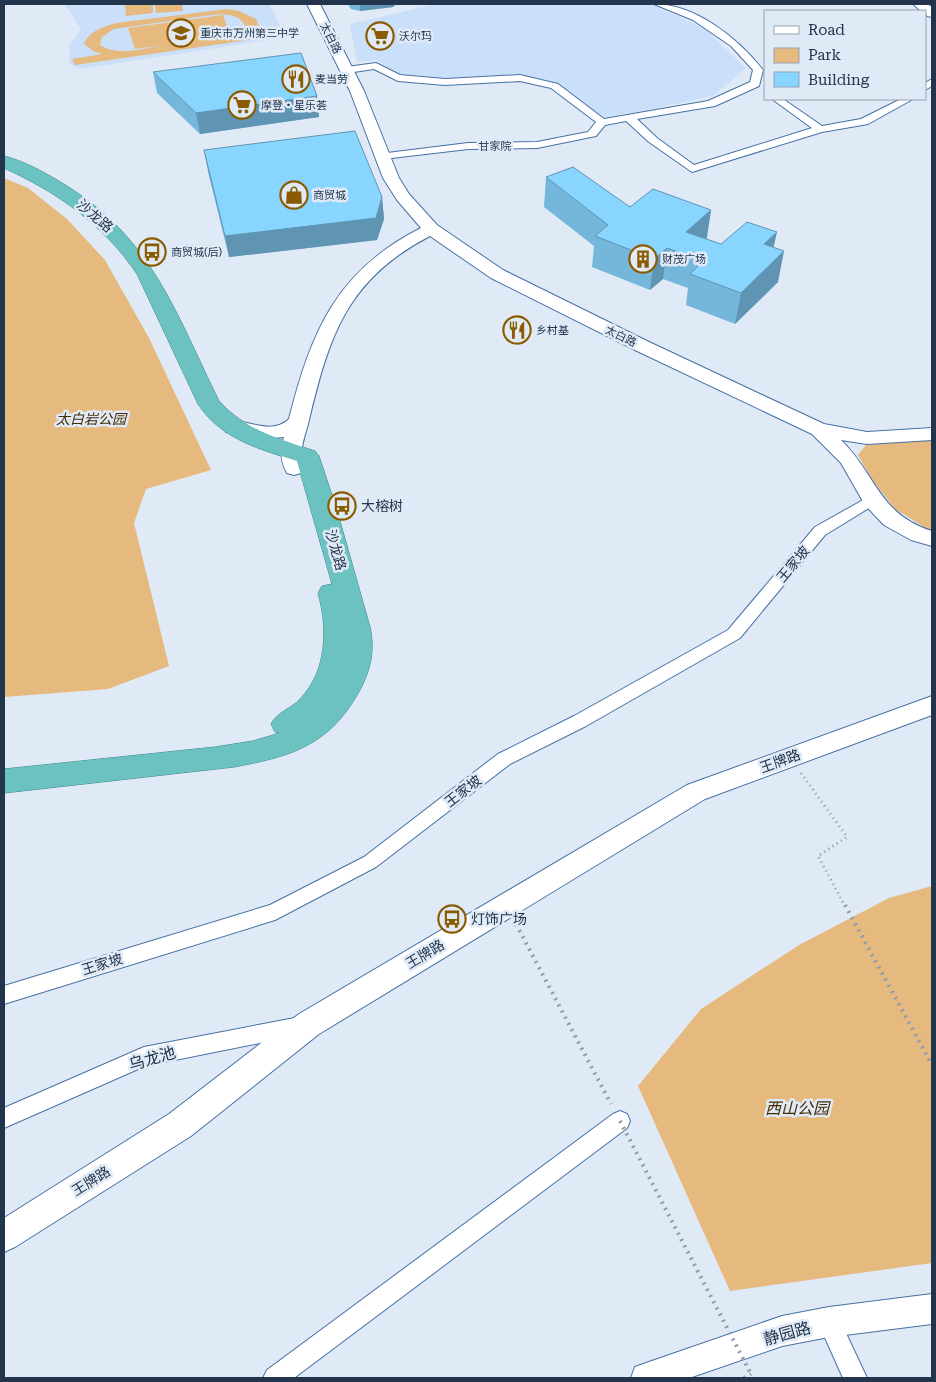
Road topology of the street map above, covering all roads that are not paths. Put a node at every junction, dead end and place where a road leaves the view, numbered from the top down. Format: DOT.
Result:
graph roads {
  1 [pos="313,4"];
  2 [pos="658,4"];
  3 [pos="919,4"];
  4 [pos="932,13"];
  5 [pos="347,70"];
  6 [pos="756,84"];
  7 [pos="764,89"];
  8 [pos="778,100"];
  9 [pos="906,100"];
  10 [pos="628,118"];
  11 [pos="602,122"];
  12 [pos="820,129"];
  13 [pos="382,156"];
  14 [pos="4,161"];
  15 [pos="4,172"];
  16 [pos="431,229"];
  17 [pos="299,420"];
  18 [pos="228,426"];
  19 [pos="819,429"];
  20 [pos="932,434"];
  21 [pos="297,458"];
  22 [pos="872,500"];
  23 [pos="932,539"];
  24 [pos="932,705"];
  25 [pos="4,767"];
  26 [pos="4,781"];
  27 [pos="4,995"];
  28 [pos="309,1024"];
  29 [pos="4,1118"];
  30 [pos="620,1121"];
  31 [pos="4,1236"];
  32 [pos="932,1309"];
  33 [pos="829,1322"];
  34 [pos="275,1378"];
  35 [pos="646,1378"];
  36 [pos="855,1378"];
  1 -- 5 [label="main road, 太白路"];
  2 -- 6 [label="street"];
  3 -- 4 [label="main road"];
  5 -- 11 [label="street"];
  5 -- 13 [label="main road, 太白路"];
  6 -- 7 [label="street"];
  6 -- 10 [label="street"];
  8 -- 12 [label="street"];
  9 -- 12 [label="street"];
  10 -- 11 [label="street"];
  10 -- 12 [label="street"];
  11 -- 13 [label="street, 甘家院"];
  13 -- 16 [label="main road, 太白路"];
  14 -- 18 [label="highway, 沙龙路"];
  15 -- 21 [label="highway, 沙龙路"];
  16 -- 17 [label="main road"];
  16 -- 19 [label="main road, 太白路"];
  17 -- 18 [label="main road"];
  17 -- 21 [label="main road"];
  18 -- 21 [label="highway, 沙龙路"];
  19 -- 20 [label="main road, 太白路"];
  19 -- 22 [label="main road, 太白路"];
  21 -- 25 [label="highway, 沙龙路"];
  21 -- 26 [label="highway, 沙龙路"];
  22 -- 23 [label="main road, 太白路"];
  22 -- 27 [label="street, 王家坡"];
  24 -- 28 [label="main road, 王牌路"];
  28 -- 29 [label="street, 乌龙池"];
  28 -- 31 [label="main road, 王牌路"];
  30 -- 34 [label="street"];
  32 -- 33 [label="street, 静园路"];
  33 -- 35 [label="street, 静园路"];
  33 -- 36 [label="street"];
}
